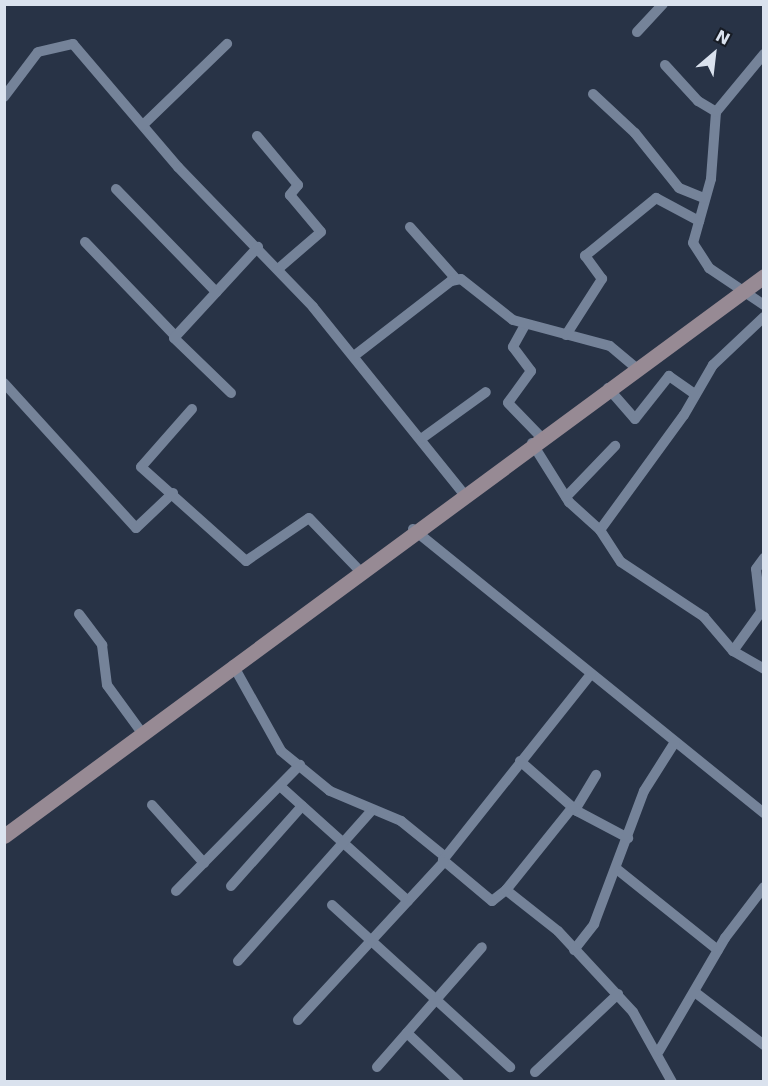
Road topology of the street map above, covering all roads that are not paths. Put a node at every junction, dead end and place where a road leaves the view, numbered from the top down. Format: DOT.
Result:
graph roads {
  1 [pos="663,4"];
  2 [pos="637,32"];
  3 [pos="227,44"];
  4 [pos="764,54"];
  5 [pos="665,65"];
  6 [pos="594,94"];
  7 [pos="4,97"];
  8 [pos="717,112"];
  9 [pos="143,125"];
  10 [pos="257,136"];
  11 [pos="116,189"];
  12 [pos="704,198"];
  13 [pos="699,221"];
  14 [pos="410,227"];
  15 [pos="84,242"];
  16 [pos="258,248"];
  17 [pos="278,269"];
  18 [pos="764,276"];
  19 [pos="456,279"];
  20 [pos="746,289"];
  21 [pos="216,292"];
  22 [pos="764,305"];
  23 [pos="764,317"];
  24 [pos="525,325"];
  25 [pos="566,335"];
  26 [pos="175,336"];
  27 [pos="354,356"];
  28 [pos="636,368"];
  29 [pos="4,383"];
  30 [pos="608,388"];
  31 [pos="486,392"];
  32 [pos="231,393"];
  33 [pos="695,394"];
  34 [pos="192,409"];
  35 [pos="420,439"];
  36 [pos="537,440"];
  37 [pos="615,446"];
  38 [pos="463,493"];
  39 [pos="173,494"];
  40 [pos="566,497"];
  41 [pos="413,530"];
  42 [pos="600,530"];
  43 [pos="764,558"];
  44 [pos="359,570"];
  45 [pos="79,614"];
  46 [pos="733,651"];
  47 [pos="233,665"];
  48 [pos="764,669"];
  49 [pos="591,674"];
  50 [pos="142,733"];
  51 [pos="675,742"];
  52 [pos="520,762"];
  53 [pos="300,765"];
  54 [pos="596,775"];
  55 [pos="280,786"];
  56 [pos="152,806"];
  57 [pos="302,806"];
  58 [pos="574,809"];
  59 [pos="372,810"];
  60 [pos="764,813"];
  61 [pos="4,836"];
  62 [pos="628,838"];
  63 [pos="344,844"];
  64 [pos="444,859"];
  65 [pos="204,863"];
  66 [pos="618,870"];
  67 [pos="231,886"];
  68 [pos="764,887"];
  69 [pos="506,890"];
  70 [pos="176,891"];
  71 [pos="408,901"];
  72 [pos="332,905"];
  73 [pos="370,942"];
  74 [pos="482,947"];
  75 [pos="574,950"];
  76 [pos="718,950"];
  77 [pos="238,961"];
  78 [pos="696,993"];
  79 [pos="618,994"];
  80 [pos="434,1003"];
  81 [pos="298,1020"];
  82 [pos="407,1033"];
  83 [pos="764,1045"];
  84 [pos="659,1051"];
  85 [pos="377,1067"];
  86 [pos="510,1067"];
  87 [pos="535,1072"];
  88 [pos="459,1082"];
  89 [pos="672,1082"];
  1 -- 2 [label="street"];
  3 -- 9 [label="street"];
  4 -- 8 [label="street"];
  5 -- 8 [label="street"];
  6 -- 12 [label="street"];
  7 -- 9 [label="street"];
  8 -- 12 [label="street"];
  9 -- 16 [label="street"];
  10 -- 17 [label="street"];
  11 -- 21 [label="street"];
  12 -- 13 [label="street"];
  13 -- 20 [label="street"];
  13 -- 25 [label="street"];
  14 -- 19 [label="street"];
  15 -- 26 [label="street"];
  16 -- 17 [label="street"];
  16 -- 21 [label="street"];
  17 -- 27 [label="street"];
  18 -- 20 [label="street"];
  19 -- 24 [label="street"];
  19 -- 27 [label="street"];
  20 -- 22 [label="street"];
  20 -- 28 [label="street"];
  21 -- 26 [label="street"];
  23 -- 33 [label="street"];
  24 -- 25 [label="street"];
  24 -- 36 [label="street"];
  25 -- 28 [label="street"];
  26 -- 32 [label="street"];
  27 -- 35 [label="street"];
  28 -- 30 [label="street"];
  29 -- 39 [label="street"];
  30 -- 33 [label="street"];
  30 -- 36 [label="street"];
  31 -- 35 [label="street"];
  33 -- 42 [label="street"];
  34 -- 39 [label="street"];
  35 -- 38 [label="street"];
  36 -- 38 [label="street"];
  36 -- 40 [label="street"];
  37 -- 40 [label="street"];
  38 -- 41 [label="street"];
  39 -- 44 [label="street"];
  40 -- 42 [label="street"];
  41 -- 44 [label="street"];
  41 -- 49 [label="street"];
  42 -- 46 [label="street"];
  43 -- 46 [label="street"];
  44 -- 47 [label="street"];
  45 -- 50 [label="street"];
  46 -- 48 [label="street"];
  47 -- 50 [label="street"];
  47 -- 53 [label="street"];
  49 -- 51 [label="street"];
  49 -- 52 [label="street"];
  50 -- 61 [label="street"];
  51 -- 60 [label="street"];
  51 -- 62 [label="street"];
  52 -- 58 [label="street"];
  52 -- 64 [label="street"];
  53 -- 55 [label="street"];
  53 -- 59 [label="street"];
  54 -- 58 [label="street"];
  55 -- 57 [label="street"];
  55 -- 65 [label="street"];
  56 -- 65 [label="street"];
  57 -- 63 [label="street"];
  57 -- 67 [label="street"];
  58 -- 62 [label="street"];
  58 -- 69 [label="street"];
  59 -- 63 [label="street"];
  59 -- 64 [label="street"];
  62 -- 66 [label="street"];
  63 -- 71 [label="street"];
  63 -- 77 [label="street"];
  64 -- 69 [label="street"];
  64 -- 71 [label="street"];
  65 -- 70 [label="street"];
  66 -- 75 [label="street"];
  66 -- 76 [label="street"];
  68 -- 76 [label="street"];
  69 -- 75 [label="street"];
  71 -- 73 [label="street"];
  72 -- 73 [label="street"];
  73 -- 80 [label="street"];
  73 -- 81 [label="street"];
  74 -- 80 [label="street"];
  75 -- 79 [label="street"];
  76 -- 78 [label="street"];
  78 -- 83 [label="street"];
  78 -- 84 [label="street"];
  79 -- 84 [label="street"];
  79 -- 87 [label="street"];
  80 -- 82 [label="street"];
  80 -- 86 [label="street"];
  82 -- 85 [label="street"];
  82 -- 88 [label="street"];
  84 -- 89 [label="street"];
}
